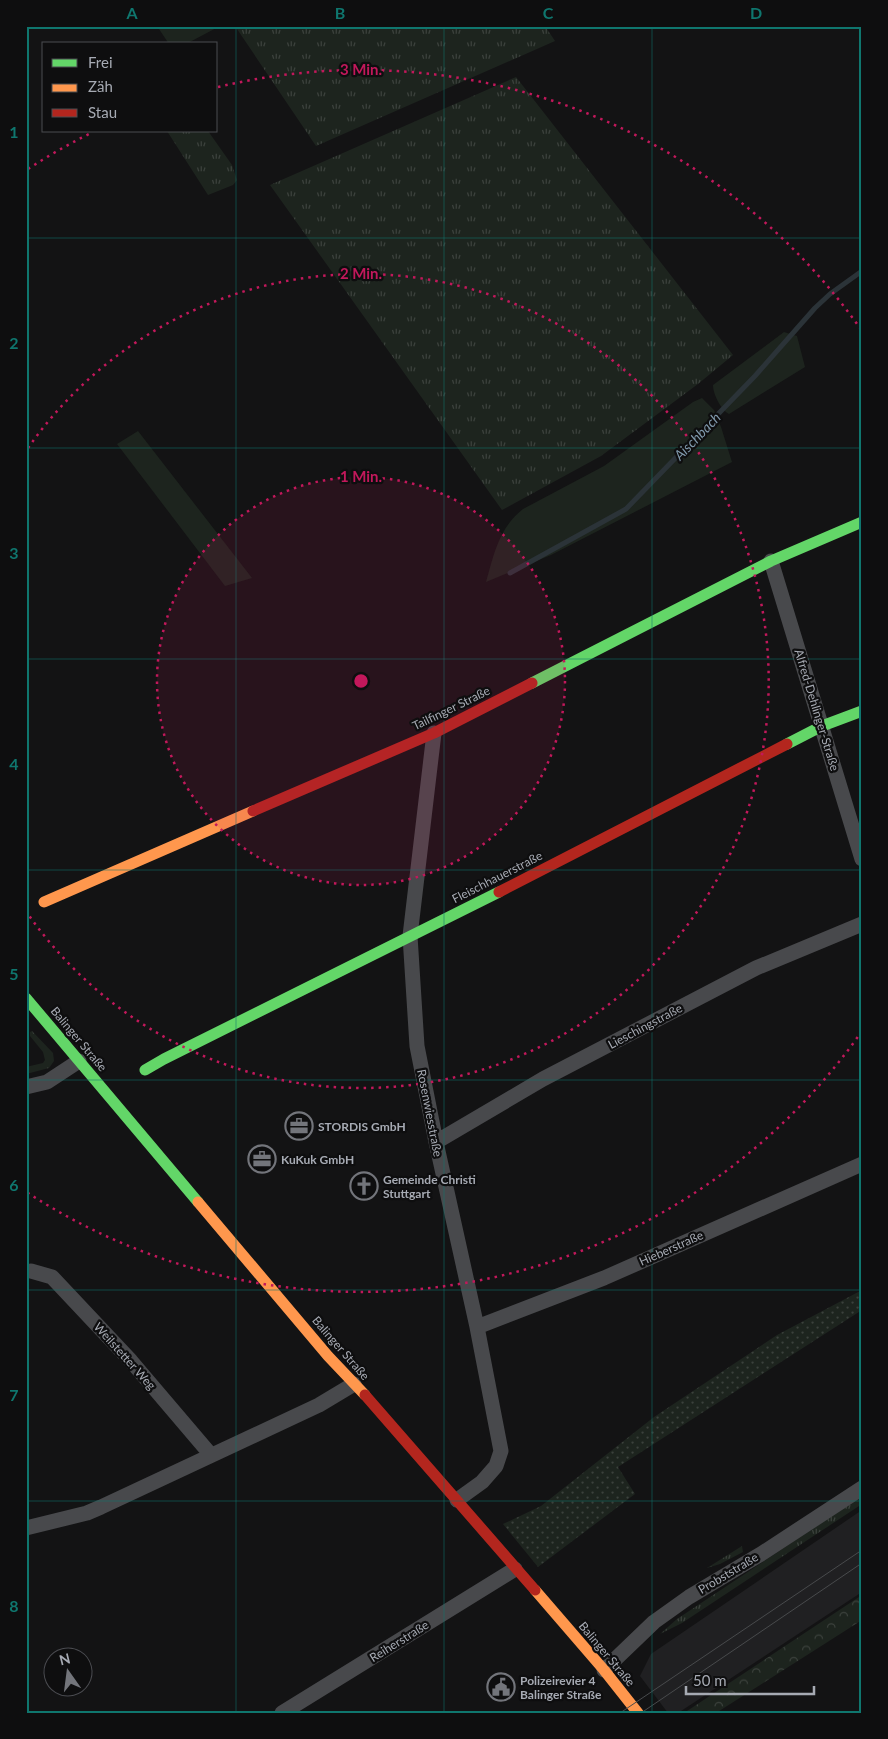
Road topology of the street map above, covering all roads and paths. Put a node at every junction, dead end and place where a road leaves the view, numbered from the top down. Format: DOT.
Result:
graph roads {
  1 [pos="862,522"];
  2 [pos="771,561"];
  3 [pos="862,711"];
  4 [pos="822,726"];
  5 [pos="434,733"];
  6 [pos="862,859"];
  7 [pos="44,902"];
  8 [pos="862,924"];
  9 [pos="410,936"];
  10 [pos="26,998"];
  11 [pos="79,1061"];
  12 [pos="145,1070"];
  13 [pos="26,1087"];
  14 [pos="436,1142"];
  15 [pos="862,1164"];
  16 [pos="31,1271"];
  17 [pos="477,1327"];
  18 [pos="354,1384"];
  19 [pos="210,1455"];
  20 [pos="862,1488"];
  21 [pos="457,1500"];
  22 [pos="26,1528"];
  23 [pos="515,1569"];
  24 [pos="604,1670"];
  25 [pos="282,1713"];
  26 [pos="638,1713"];
  1 -- 2 [label="street, Tailfinger Straße"];
  2 -- 4 [label="street, Alfred-Dehlinger-Straße"];
  2 -- 5 [label="street, Tailfinger Straße"];
  3 -- 4 [label="street, Fleischhauerstraße"];
  4 -- 6 [label="street, Alfred-Dehlinger-Straße"];
  4 -- 9 [label="street, Fleischhauerstraße"];
  5 -- 7 [label="street, Tailfinger Straße"];
  5 -- 9 [label="street, Rosenwiesstraße"];
  8 -- 14 [label="street, Lieschingstraße"];
  9 -- 12 [label="street, Fleischhauerstraße"];
  9 -- 14 [label="street, Rosenwiesstraße"];
  10 -- 11 [label="street, Balinger Straße"];
  11 -- 13 [label="street"];
  11 -- 18 [label="street, Balinger Straße"];
  14 -- 17 [label="street, Rosenwiesstraße"];
  15 -- 17 [label="street, Hieberstraße"];
  16 -- 19 [label="street, Weilstetter Weg"];
  17 -- 21 [label="street, Rosenwiesstraße"];
  18 -- 19 [label="street"];
  18 -- 21 [label="street, Balinger Straße"];
  19 -- 22 [label="street"];
  20 -- 24 [label="street, Probststraße"];
  21 -- 23 [label="street, Balinger Straße"];
  23 -- 24 [label="street, Balinger Straße"];
  23 -- 25 [label="street, Reiherstraße"];
  24 -- 26 [label="street, Balinger Straße"];
}
